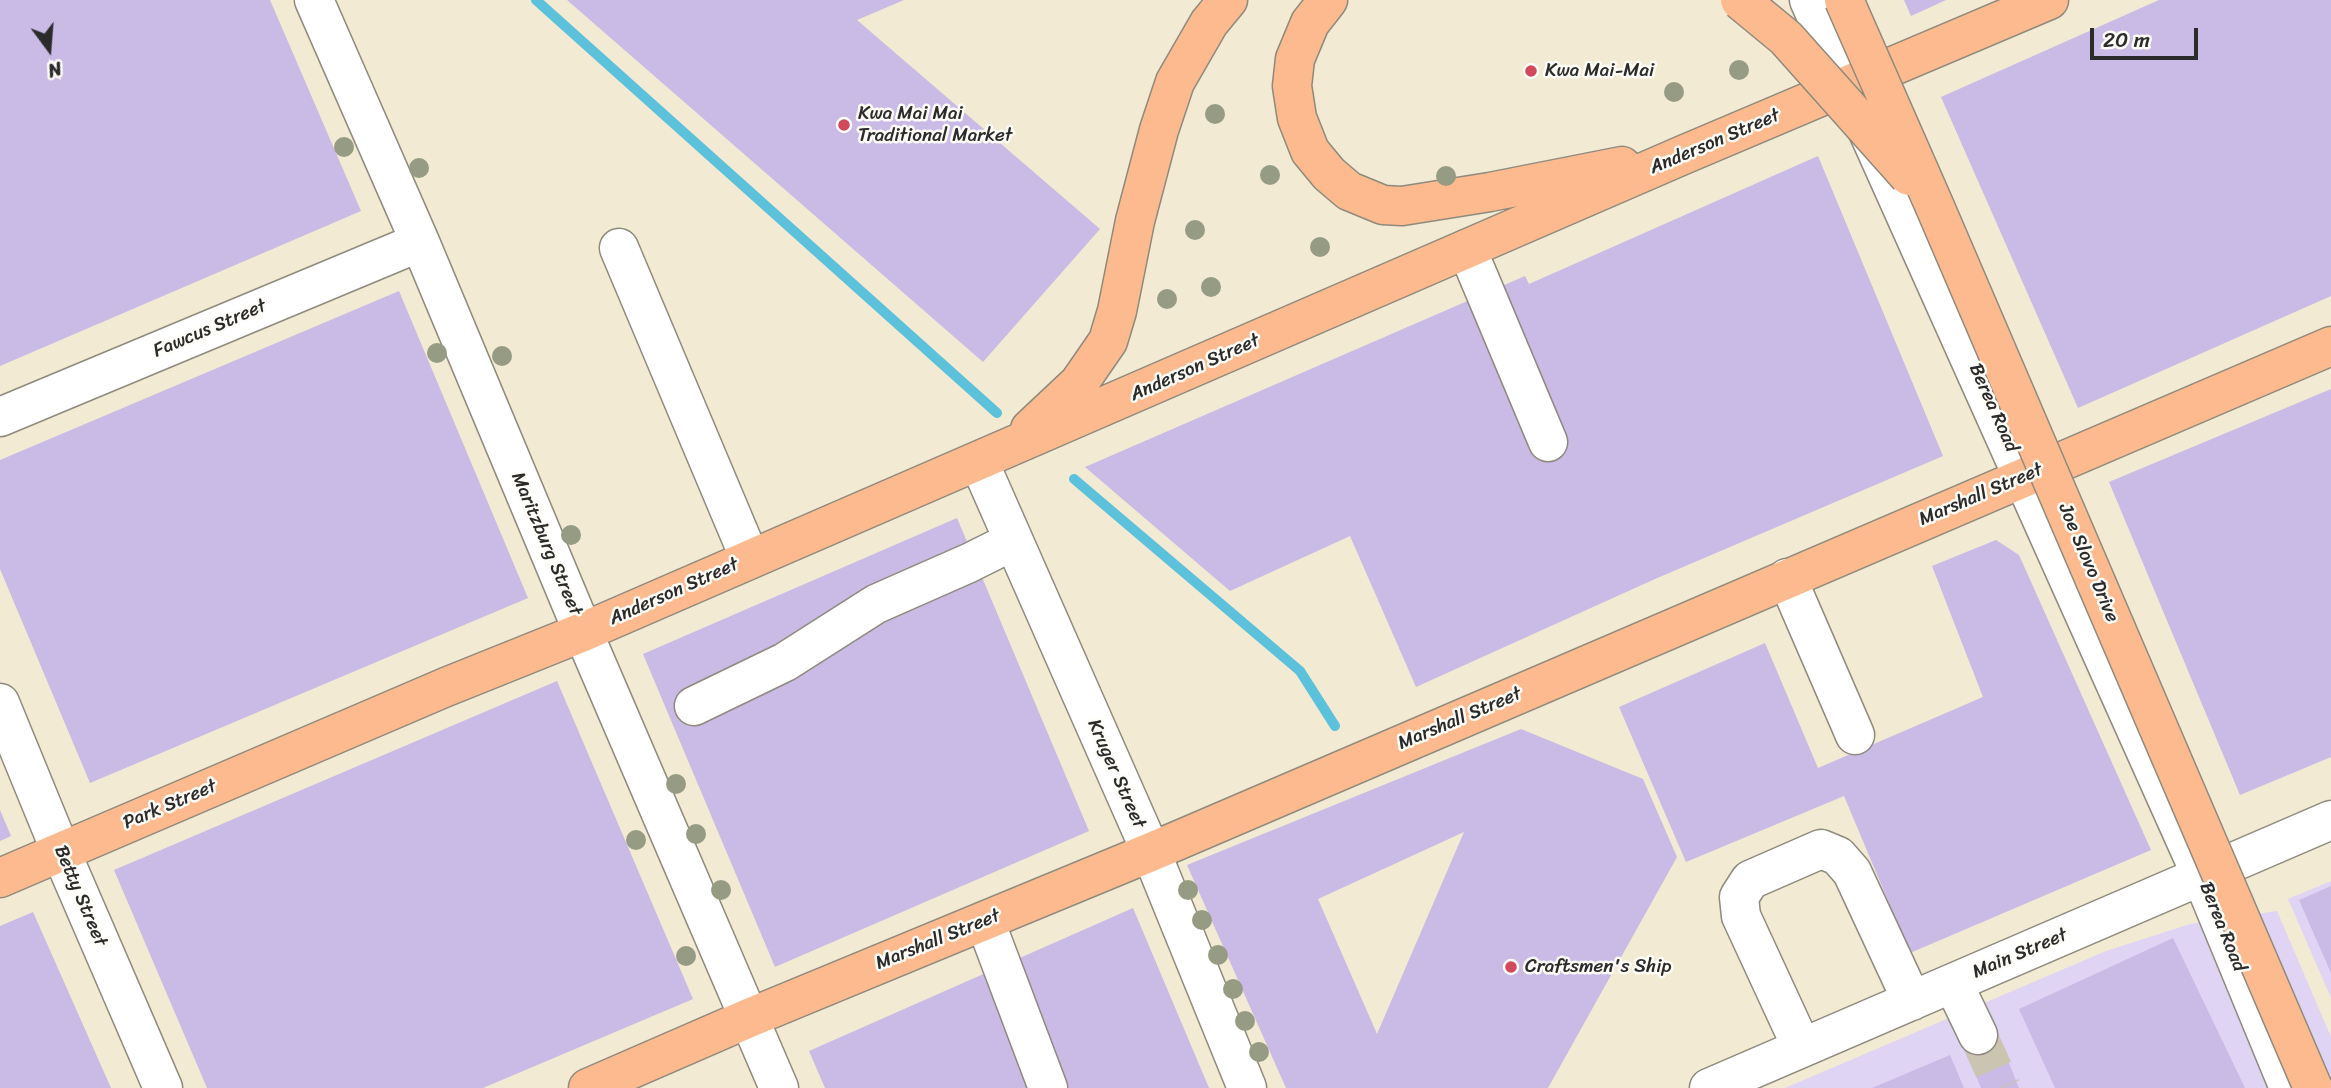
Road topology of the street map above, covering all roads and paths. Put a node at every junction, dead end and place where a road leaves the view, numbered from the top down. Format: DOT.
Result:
graph roads {
  1 [pos="314,0"];
  2 [pos="1228,0"];
  3 [pos="1328,0"];
  4 [pos="1740,0"];
  5 [pos="1809,0"];
  6 [pos="1844,0"];
  7 [pos="2049,0"];
  8 [pos="1847,87"];
  9 [pos="1683,155"];
  10 [pos="1935,206"];
  11 [pos="420,242"];
  12 [pos="619,248"];
  13 [pos="1467,249"];
  14 [pos="2331,346"];
  15 [pos="0,417"];
  16 [pos="1548,442"];
  17 [pos="993,456"];
  18 [pos="2024,476"];
  19 [pos="1013,541"];
  20 [pos="750,559"];
  21 [pos="1787,579"];
  22 [pos="583,632"];
  23 [pos="0,703"];
  24 [pos="694,706"];
  25 [pos="339,733"];
  26 [pos="1855,735"];
  27 [pos="2331,820"];
  28 [pos="61,852"];
  29 [pos="1151,852"];
  30 [pos="2202,877"];
  31 [pos="0,878"];
  32 [pos="985,921"];
  33 [pos="1953,983"];
  34 [pos="1912,1001"];
  35 [pos="749,1018"];
  36 [pos="1978,1035"];
  37 [pos="1802,1048"];
  38 [pos="163,1088"];
  39 [pos="588,1088"];
  40 [pos="779,1088"];
  41 [pos="1048,1088"];
  42 [pos="1247,1088"];
  43 [pos="1709,1088"];
  44 [pos="2289,1088"];
  45 [pos="2313,1088"];
  1 -- 11 [label="street, Maritzburg Street"];
  2 -- 17 [label="main road"];
  3 -- 9 [label="main road"];
  4 -- 10 [label="main road, bridge"];
  5 -- 8 [label="street, Berea Road"];
  6 -- 10 [label="main road, Joe Slovo Drive, bridge"];
  7 -- 8 [label="main road, Anderson Street"];
  8 -- 9 [label="main road, Anderson Street"];
  8 -- 18 [label="street, Berea Road"];
  9 -- 13 [label="main road, Anderson Street"];
  10 -- 45 [label="main road, Joe Slovo Drive, bridge"];
  11 -- 15 [label="street, Fawcus Street"];
  11 -- 22 [label="street, Maritzburg Street"];
  12 -- 20 [label="street"];
  13 -- 16 [label="street"];
  13 -- 17 [label="main road, Anderson Street"];
  14 -- 18 [label="main road, Marshall Street"];
  17 -- 19 [label="street, Kruger Street"];
  17 -- 20 [label="main road, Anderson Street"];
  18 -- 21 [label="main road, Marshall Street"];
  18 -- 30 [label="street, Berea Road"];
  19 -- 24 [label="street"];
  19 -- 29 [label="street, Kruger Street"];
  20 -- 22 [label="main road, Anderson Street"];
  21 -- 26 [label="street"];
  21 -- 29 [label="main road, Marshall Street"];
  22 -- 25 [label="main road, Anderson Street"];
  22 -- 35 [label="street, Maritzburg Street"];
  23 -- 28 [label="street, Betty Street"];
  25 -- 28 [label="main road, Park Street"];
  27 -- 30 [label="street, Main Street"];
  28 -- 31 [label="main road, Park Street"];
  28 -- 38 [label="street, Betty Street"];
  29 -- 32 [label="main road, Marshall Street"];
  29 -- 42 [label="street, Kruger Street"];
  30 -- 33 [label="street, Main Street"];
  30 -- 44 [label="street, Berea Road"];
  32 -- 35 [label="main road, Marshall Street"];
  32 -- 41 [label="street"];
  33 -- 34 [label="street, Main Street"];
  33 -- 36 [label="street"];
  34 -- 37 [label="street, Main Street"];
  34 -- 37 [label="street"];
  35 -- 39 [label="main road, Marshall Street"];
  35 -- 40 [label="street, Maritzburg Street"];
  37 -- 43 [label="street, Main Street"];
}
